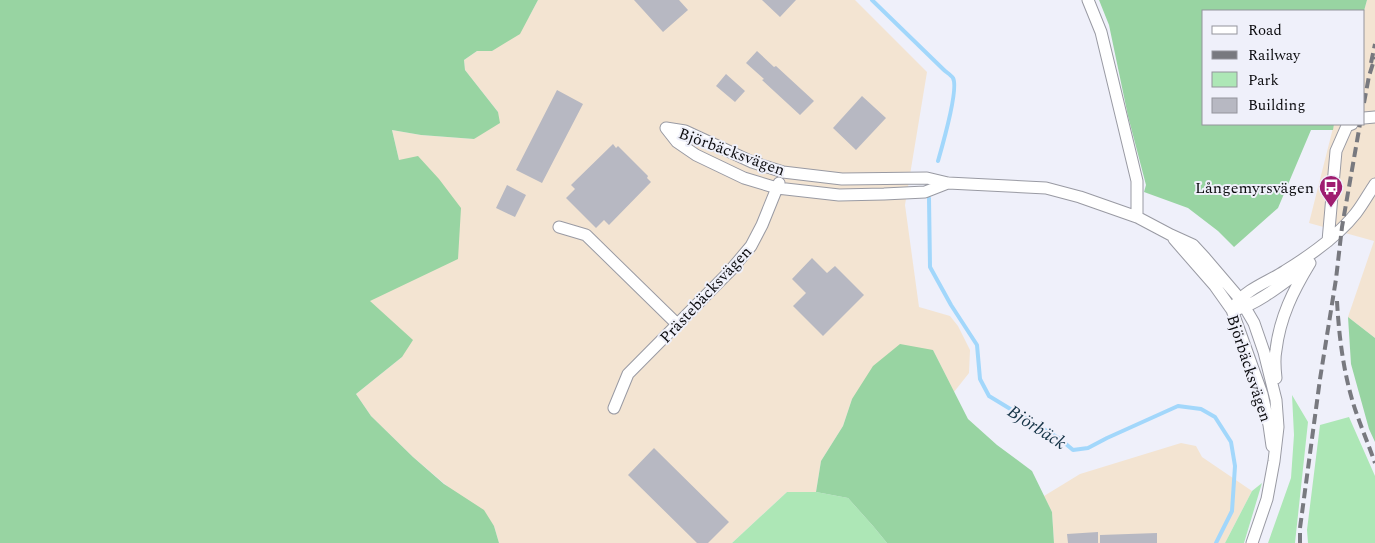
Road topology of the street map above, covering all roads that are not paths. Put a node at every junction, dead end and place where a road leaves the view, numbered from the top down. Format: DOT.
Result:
graph roads {
  1 [pos="1088,0"];
  2 [pos="1350,125"];
  3 [pos="783,172"];
  4 [pos="948,183"];
  5 [pos="1375,184"];
  6 [pos="778,188"];
  7 [pos="1137,217"];
  8 [pos="559,227"];
  9 [pos="1171,235"];
  10 [pos="1325,244"];
  11 [pos="1310,263"];
  12 [pos="1242,303"];
  13 [pos="1232,310"];
  14 [pos="677,324"];
  15 [pos="1276,400"];
  16 [pos="614,408"];
  17 [pos="1274,461"];
  18 [pos="1252,543"];
  1 -- 7 [label="street"];
  2 -- 10 [label="street"];
  3 -- 4 [label="street, Björbäcksvägen"];
  3 -- 6 [label="street, Prästebäcksvägen"];
  3 -- 6 [label="street, Björbäcksvägen"];
  4 -- 6 [label="street, Björbäcksvägen"];
  4 -- 7 [label="street, Björbäcksvägen"];
  5 -- 10 [label="street"];
  6 -- 14 [label="street, Prästebäcksvägen"];
  7 -- 9 [label="street, Björbäcksvägen"];
  8 -- 14 [label="street"];
  9 -- 12 [label="street, Björbäcksvägen"];
  9 -- 13 [label="street, Björbäcksvägen"];
  10 -- 11 [label="street"];
  10 -- 12 [label="street"];
  11 -- 12 [label="street"];
  11 -- 15 [label="street"];
  12 -- 13 [label="street"];
  12 -- 15 [label="street, Björbäcksvägen"];
  13 -- 17 [label="street, Björbäcksvägen"];
  14 -- 16 [label="street, Prästebäcksvägen"];
  15 -- 17 [label="street, Björbäcksvägen"];
  17 -- 18 [label="street, Björbäcksvägen"];
}
